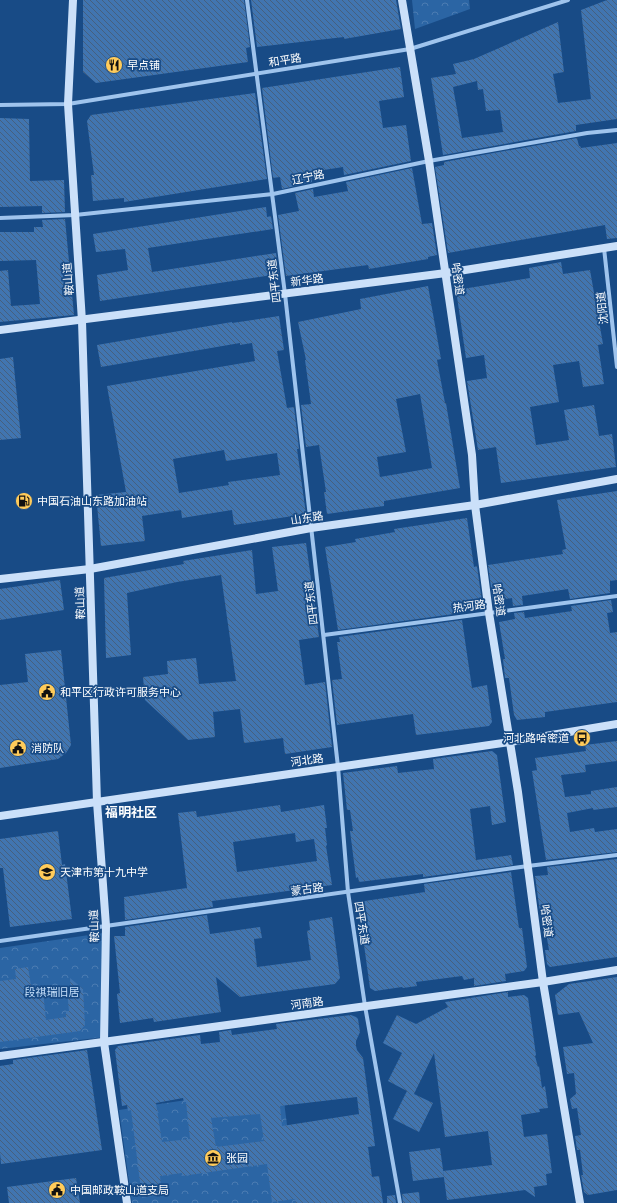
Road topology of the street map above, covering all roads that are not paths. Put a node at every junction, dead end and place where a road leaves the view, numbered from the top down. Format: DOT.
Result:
graph roads {
  1 [pos="73,0"];
  2 [pos="247,0"];
  3 [pos="402,0"];
  4 [pos="568,0"];
  5 [pos="410,49"];
  6 [pos="257,74"];
  7 [pos="68,104"];
  8 [pos="0,105"];
  9 [pos="617,130"];
  10 [pos="430,161"];
  11 [pos="273,194"];
  12 [pos="75,215"];
  13 [pos="0,218"];
  14 [pos="617,246"];
  15 [pos="604,248"];
  16 [pos="446,273"];
  17 [pos="285,294"];
  18 [pos="82,320"];
  19 [pos="0,330"];
  20 [pos="617,367"];
  21 [pos="617,479"];
  22 [pos="475,505"];
  23 [pos="311,528"];
  24 [pos="90,569"];
  25 [pos="0,579"];
  26 [pos="617,596"];
  27 [pos="489,613"];
  28 [pos="324,635"];
  29 [pos="617,724"];
  30 [pos="510,742"];
  31 [pos="338,767"];
  32 [pos="97,802"];
  33 [pos="0,816"];
  34 [pos="617,855"];
  35 [pos="528,866"];
  36 [pos="348,892"];
  37 [pos="106,926"];
  38 [pos="0,941"];
  39 [pos="617,970"];
  40 [pos="543,982"];
  41 [pos="365,1006"];
  42 [pos="104,1042"];
  43 [pos="0,1056"];
  44 [pos="127,1203"];
  45 [pos="400,1203"];
  46 [pos="580,1203"];
  1 -- 7 [label="street, 鞍山道"];
  2 -- 6 [label="street, 四平东道"];
  3 -- 5 [label="street, 哈密道"];
  4 -- 5 [label="street, 和平路"];
  5 -- 6 [label="street, 和平路"];
  5 -- 10 [label="street, 哈密道"];
  6 -- 7 [label="street, 和平路"];
  6 -- 11 [label="street, 四平东道"];
  7 -- 8 [label="street, 和平路"];
  7 -- 12 [label="street, 鞍山道"];
  9 -- 10 [label="street, 辽宁路"];
  10 -- 11 [label="street, 辽宁路"];
  10 -- 16 [label="street, 哈密道"];
  11 -- 12 [label="street, 辽宁路"];
  11 -- 17 [label="street, 四平东道"];
  12 -- 13 [label="street, 辽宁路"];
  12 -- 18 [label="street, 鞍山道"];
  14 -- 15 [label="street, 新华路"];
  15 -- 16 [label="street, 新华路"];
  15 -- 20 [label="street, 沈阳道"];
  16 -- 17 [label="street, 新华路"];
  16 -- 22 [label="street, 哈密道"];
  17 -- 18 [label="street, 新华路"];
  17 -- 23 [label="street, 四平东道"];
  18 -- 19 [label="street, 新华路"];
  18 -- 24 [label="street, 鞍山道"];
  21 -- 22 [label="street, 山东路"];
  22 -- 23 [label="street, 山东路"];
  22 -- 27 [label="street, 哈密道"];
  23 -- 24 [label="street, 山东路"];
  23 -- 28 [label="street, 四平东道"];
  24 -- 25 [label="street, 山东路"];
  24 -- 32 [label="street, 鞍山道"];
  26 -- 27 [label="street, 热河路"];
  27 -- 28 [label="street, 热河路"];
  27 -- 30 [label="street, 哈密道"];
  28 -- 31 [label="street, 四平东道"];
  29 -- 30 [label="street, 河北路"];
  30 -- 31 [label="street, 河北路"];
  30 -- 35 [label="street, 哈密道"];
  31 -- 32 [label="street, 河北路"];
  31 -- 36 [label="street, 四平东道"];
  32 -- 33 [label="street, 河北路"];
  32 -- 37 [label="street, 鞍山道"];
  34 -- 35 [label="street, 蒙古路"];
  35 -- 36 [label="street, 蒙古路"];
  35 -- 40 [label="street, 哈密道"];
  36 -- 37 [label="street, 蒙古路"];
  36 -- 41 [label="street, 四平东道"];
  37 -- 38 [label="street, 蒙古路"];
  37 -- 42 [label="street, 鞍山道"];
  39 -- 40 [label="street, 河南路"];
  40 -- 41 [label="street, 河南路"];
  40 -- 46 [label="street, 哈密道"];
  41 -- 42 [label="street, 河南路"];
  41 -- 45 [label="street, 四平东道"];
  42 -- 43 [label="street, 河南路"];
  42 -- 44 [label="street, 鞍山道"];
}
